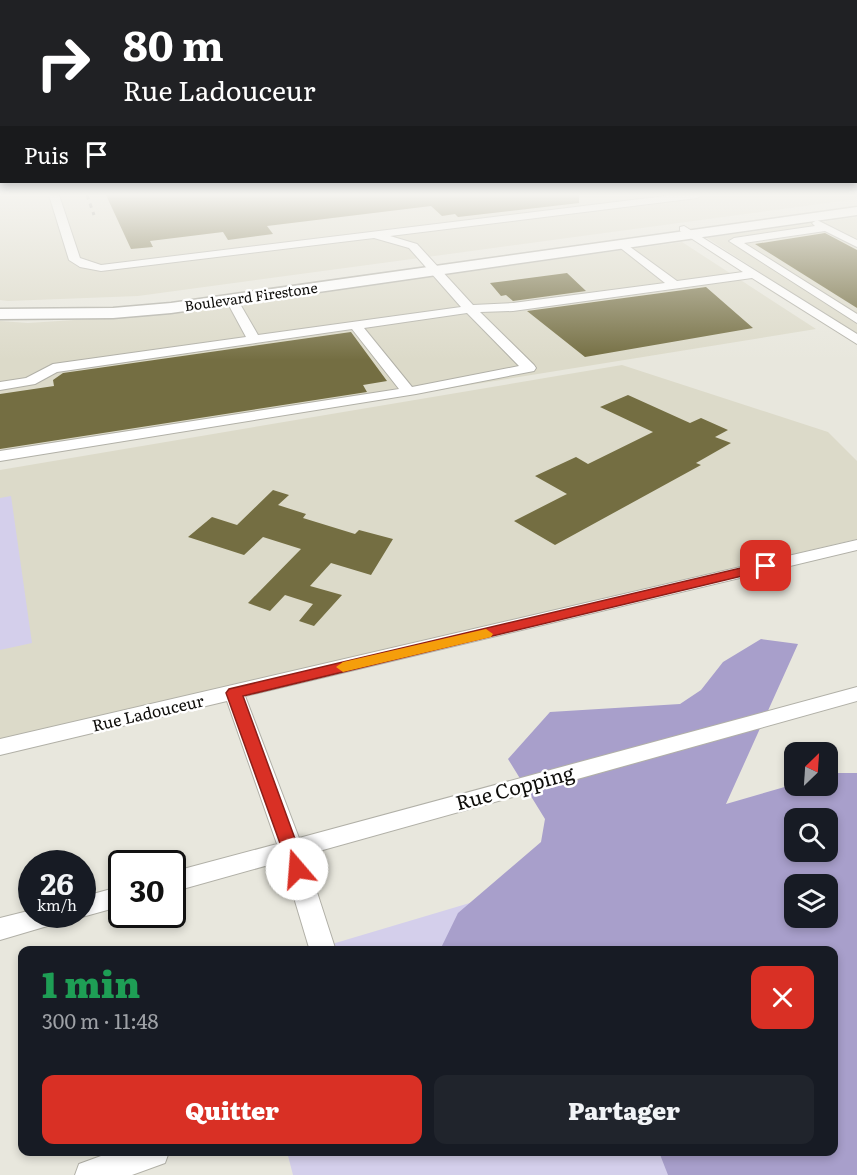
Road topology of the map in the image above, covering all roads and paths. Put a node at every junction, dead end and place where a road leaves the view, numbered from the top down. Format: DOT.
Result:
graph roads {
  1 [pos="72,250"];
  2 [pos="254,250"];
  3 [pos="385,250"];
  4 [pos="416,250"];
  5 [pos="557,250"];
  6 [pos="574,250"];
  7 [pos="630,250"];
  8 [pos="718,250"];
  9 [pos="748,250"];
  10 [pos="431,267"];
  11 [pos="754,274"];
  12 [pos="675,285"];
  13 [pos="808,288"];
  14 [pos="232,300"];
  15 [pos="799,303"];
  16 [pos="0,307"];
  17 [pos="470,309"];
  18 [pos="0,314"];
  19 [pos="857,321"];
  20 [pos="355,325"];
  21 [pos="834,326"];
  22 [pos="254,340"];
  23 [pos="857,340"];
  24 [pos="0,386"];
  25 [pos="408,391"];
  26 [pos="0,456"];
  27 [pos="857,545"];
  28 [pos="234,693"];
  29 [pos="857,694"];
  30 [pos="0,747"];
  31 [pos="291,849"];
  32 [pos="186,878"];
  33 [pos="18,924"];
  34 [pos="0,929"];
  35 [pos="321,946"];
  36 [pos="143,1156"];
  37 [pos="90,1175"];
  1 -- 2 [label="street"];
  3 -- 10 [label="street"];
  4 -- 10 [label="street"];
  5 -- 10 [label="main road, Boulevard Firestone"];
  6 -- 10 [label="main road, Boulevard Firestone"];
  7 -- 12 [label="street"];
  8 -- 11 [label="street"];
  9 -- 13 [label="street"];
  10 -- 14 [label="main road, Boulevard Firestone"];
  10 -- 16 [label="main road, Boulevard Firestone"];
  10 -- 17 [label="street"];
  11 -- 12 [label="street"];
  11 -- 15 [label="street"];
  12 -- 17 [label="street"];
  13 -- 15 [label="street"];
  13 -- 19 [label="street"];
  14 -- 18 [label="main road, Boulevard Firestone"];
  14 -- 22 [label="street"];
  15 -- 21 [label="street"];
  17 -- 20 [label="street"];
  17 -- 25 [label="street"];
  19 -- 21 [label="street"];
  20 -- 22 [label="street"];
  20 -- 25 [label="street"];
  21 -- 23 [label="street"];
  22 -- 24 [label="street"];
  25 -- 26 [label="street"];
  27 -- 28 [label="street, Rue Ladouceur"];
  28 -- 30 [label="street, Rue Ladouceur"];
  28 -- 31 [label="street"];
  29 -- 31 [label="street, Rue Copping"];
  31 -- 32 [label="street, Rue Copping"];
  31 -- 35 [label="street"];
  33 -- 34 [label="street"];
  36 -- 37 [label="street"];
}
